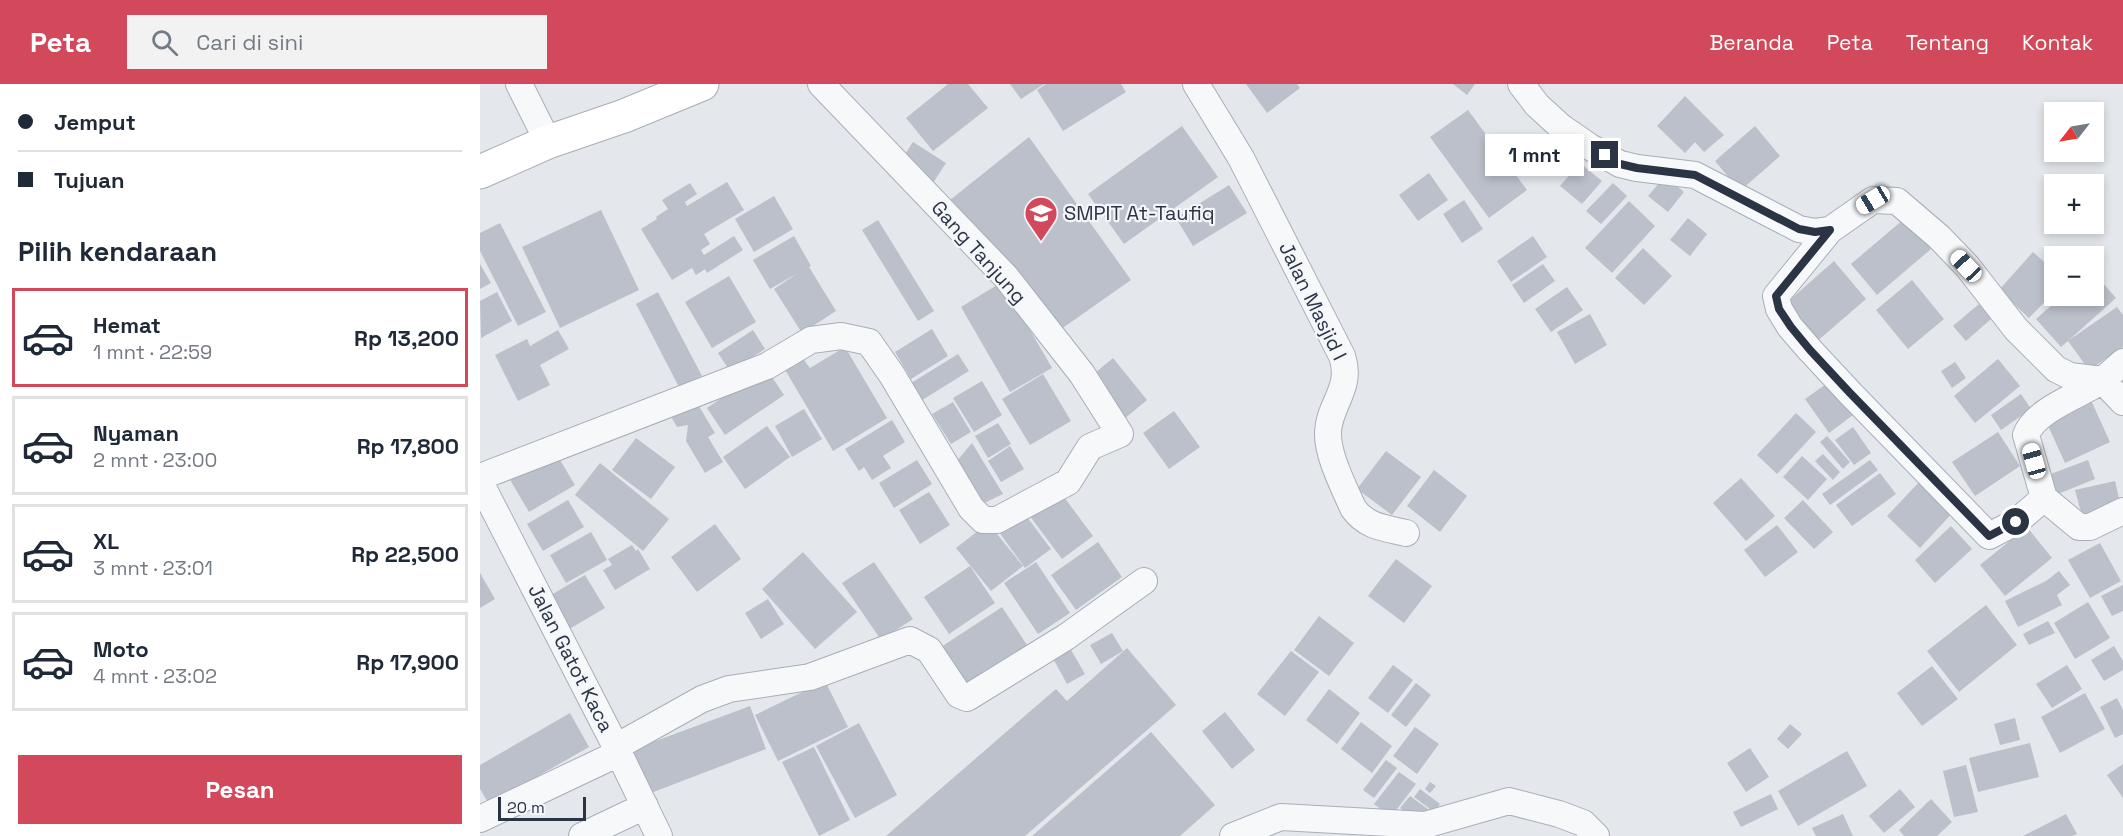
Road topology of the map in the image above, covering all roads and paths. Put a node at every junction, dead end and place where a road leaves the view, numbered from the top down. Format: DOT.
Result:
graph roads {
  1 [pos="519,84"];
  2 [pos="702,84"];
  3 [pos="821,84"];
  4 [pos="1196,84"];
  5 [pos="1521,84"];
  6 [pos="548,142"];
  7 [pos="480,172"];
  8 [pos="1830,230"];
  9 [pos="2123,362"];
  10 [pos="2102,380"];
  11 [pos="2123,402"];
  12 [pos="481,484"];
  13 [pos="2044,498"];
  14 [pos="2123,511"];
  15 [pos="1406,533"];
  16 [pos="1144,581"];
  17 [pos="618,750"];
  18 [pos="645,806"];
  19 [pos="480,819"];
  20 [pos="582,836"];
  21 [pos="659,836"];
  22 [pos="1233,836"];
  23 [pos="1596,836"];
  1 -- 6 [label="street"];
  2 -- 6 [label="street"];
  3 -- 12 [label="street, Gang Tanjung"];
  4 -- 15 [label="street, Jalan Masjid I"];
  5 -- 8 [label="street"];
  6 -- 7 [label="street"];
  8 -- 10 [label="street"];
  8 -- 13 [label="street"];
  9 -- 10 [label="street"];
  10 -- 11 [label="street"];
  10 -- 13 [label="street"];
  12 -- 17 [label="street, Jalan Gatot Kaca"];
  13 -- 14 [label="street"];
  16 -- 17 [label="street"];
  17 -- 18 [label="street, Jalan Gatot Kaca"];
  17 -- 19 [label="street"];
  18 -- 20 [label="street"];
  18 -- 21 [label="street, Jalan Gatot Kaca"];
  22 -- 23 [label="street"];
}
